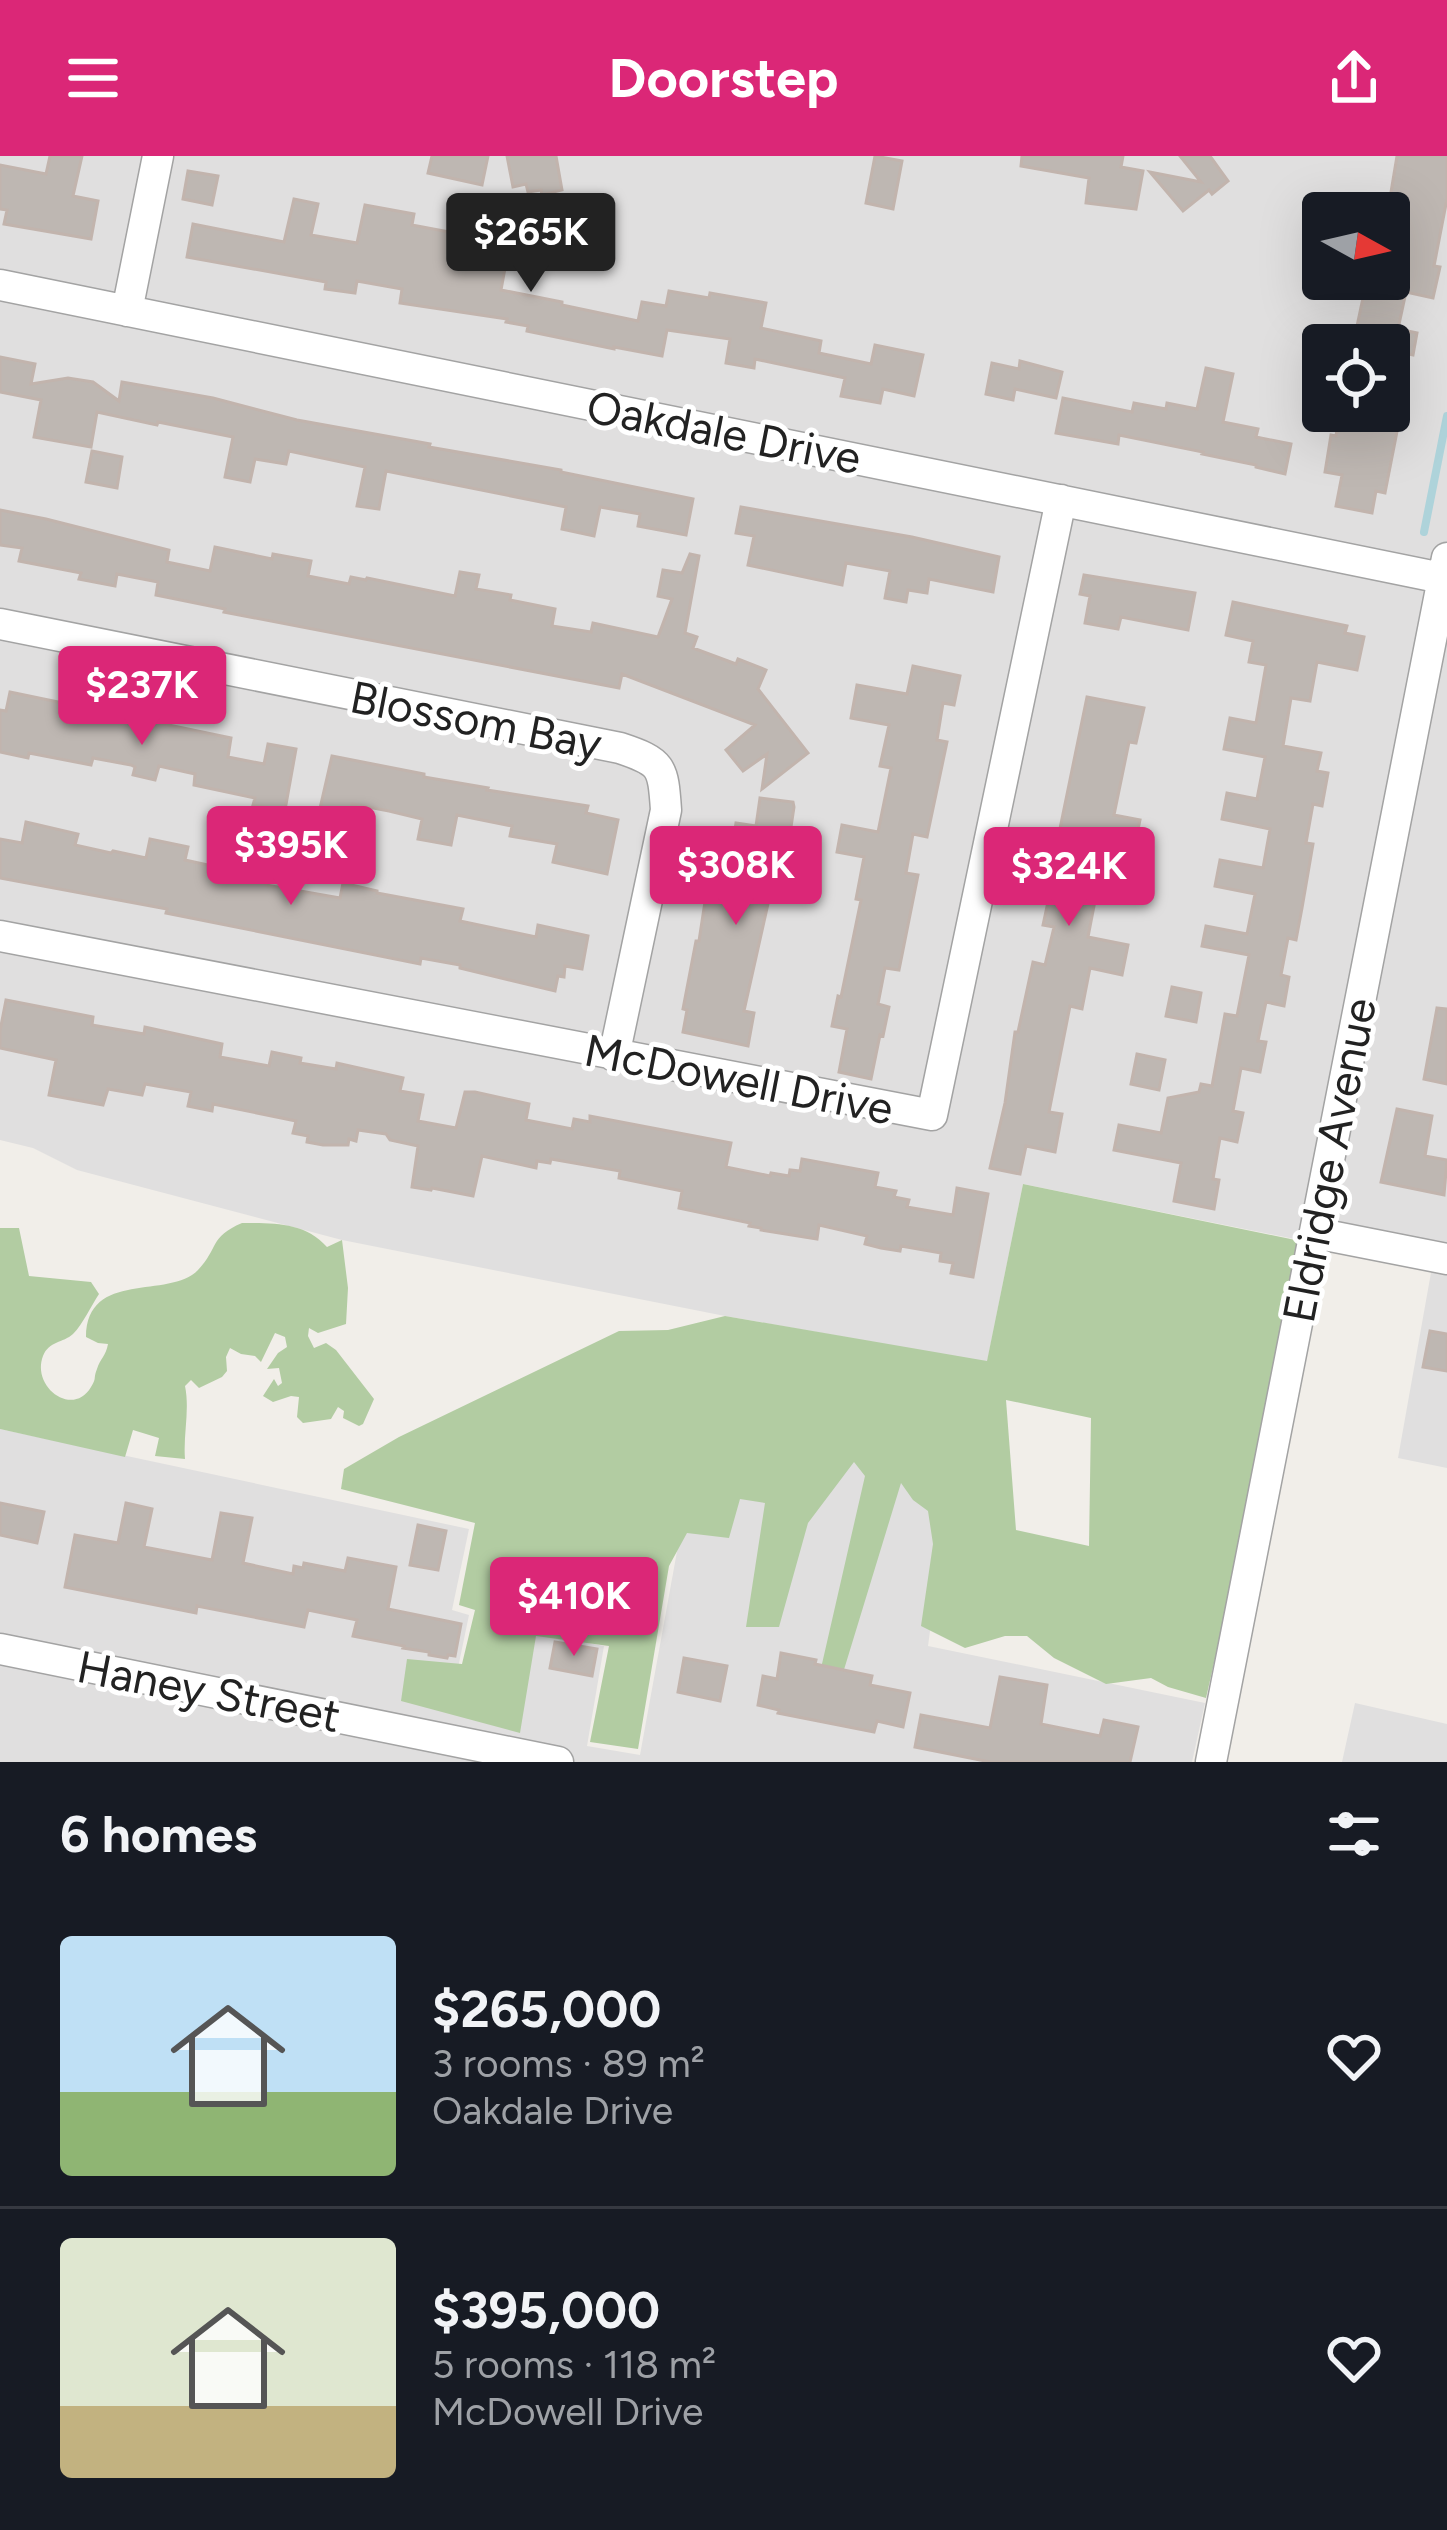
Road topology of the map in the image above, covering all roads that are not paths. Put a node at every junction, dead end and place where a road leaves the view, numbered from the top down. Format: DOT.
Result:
graph roads {
  1 [pos="158,156"];
  2 [pos="0,285"];
  3 [pos="127,310"];
  4 [pos="1061,500"];
  5 [pos="1446,571"];
  6 [pos="0,624"];
  7 [pos="0,936"];
  8 [pos="614,1056"];
  9 [pos="1315,1233"];
  10 [pos="1447,1259"];
  11 [pos="0,1649"];
  12 [pos="558,1762"];
  13 [pos="1211,1762"];
  1 -- 3 [label="street"];
  2 -- 3 [label="street, Oakdale Drive"];
  3 -- 4 [label="street, Oakdale Drive"];
  4 -- 5 [label="street, Oakdale Drive"];
  4 -- 8 [label="street, McDowell Drive"];
  5 -- 9 [label="street, Eldridge Avenue"];
  6 -- 8 [label="street, Blossom Bay"];
  7 -- 8 [label="street, McDowell Drive"];
  9 -- 10 [label="street"];
  9 -- 13 [label="street, Eldridge Avenue"];
  11 -- 12 [label="street, Haney Street"];
}
